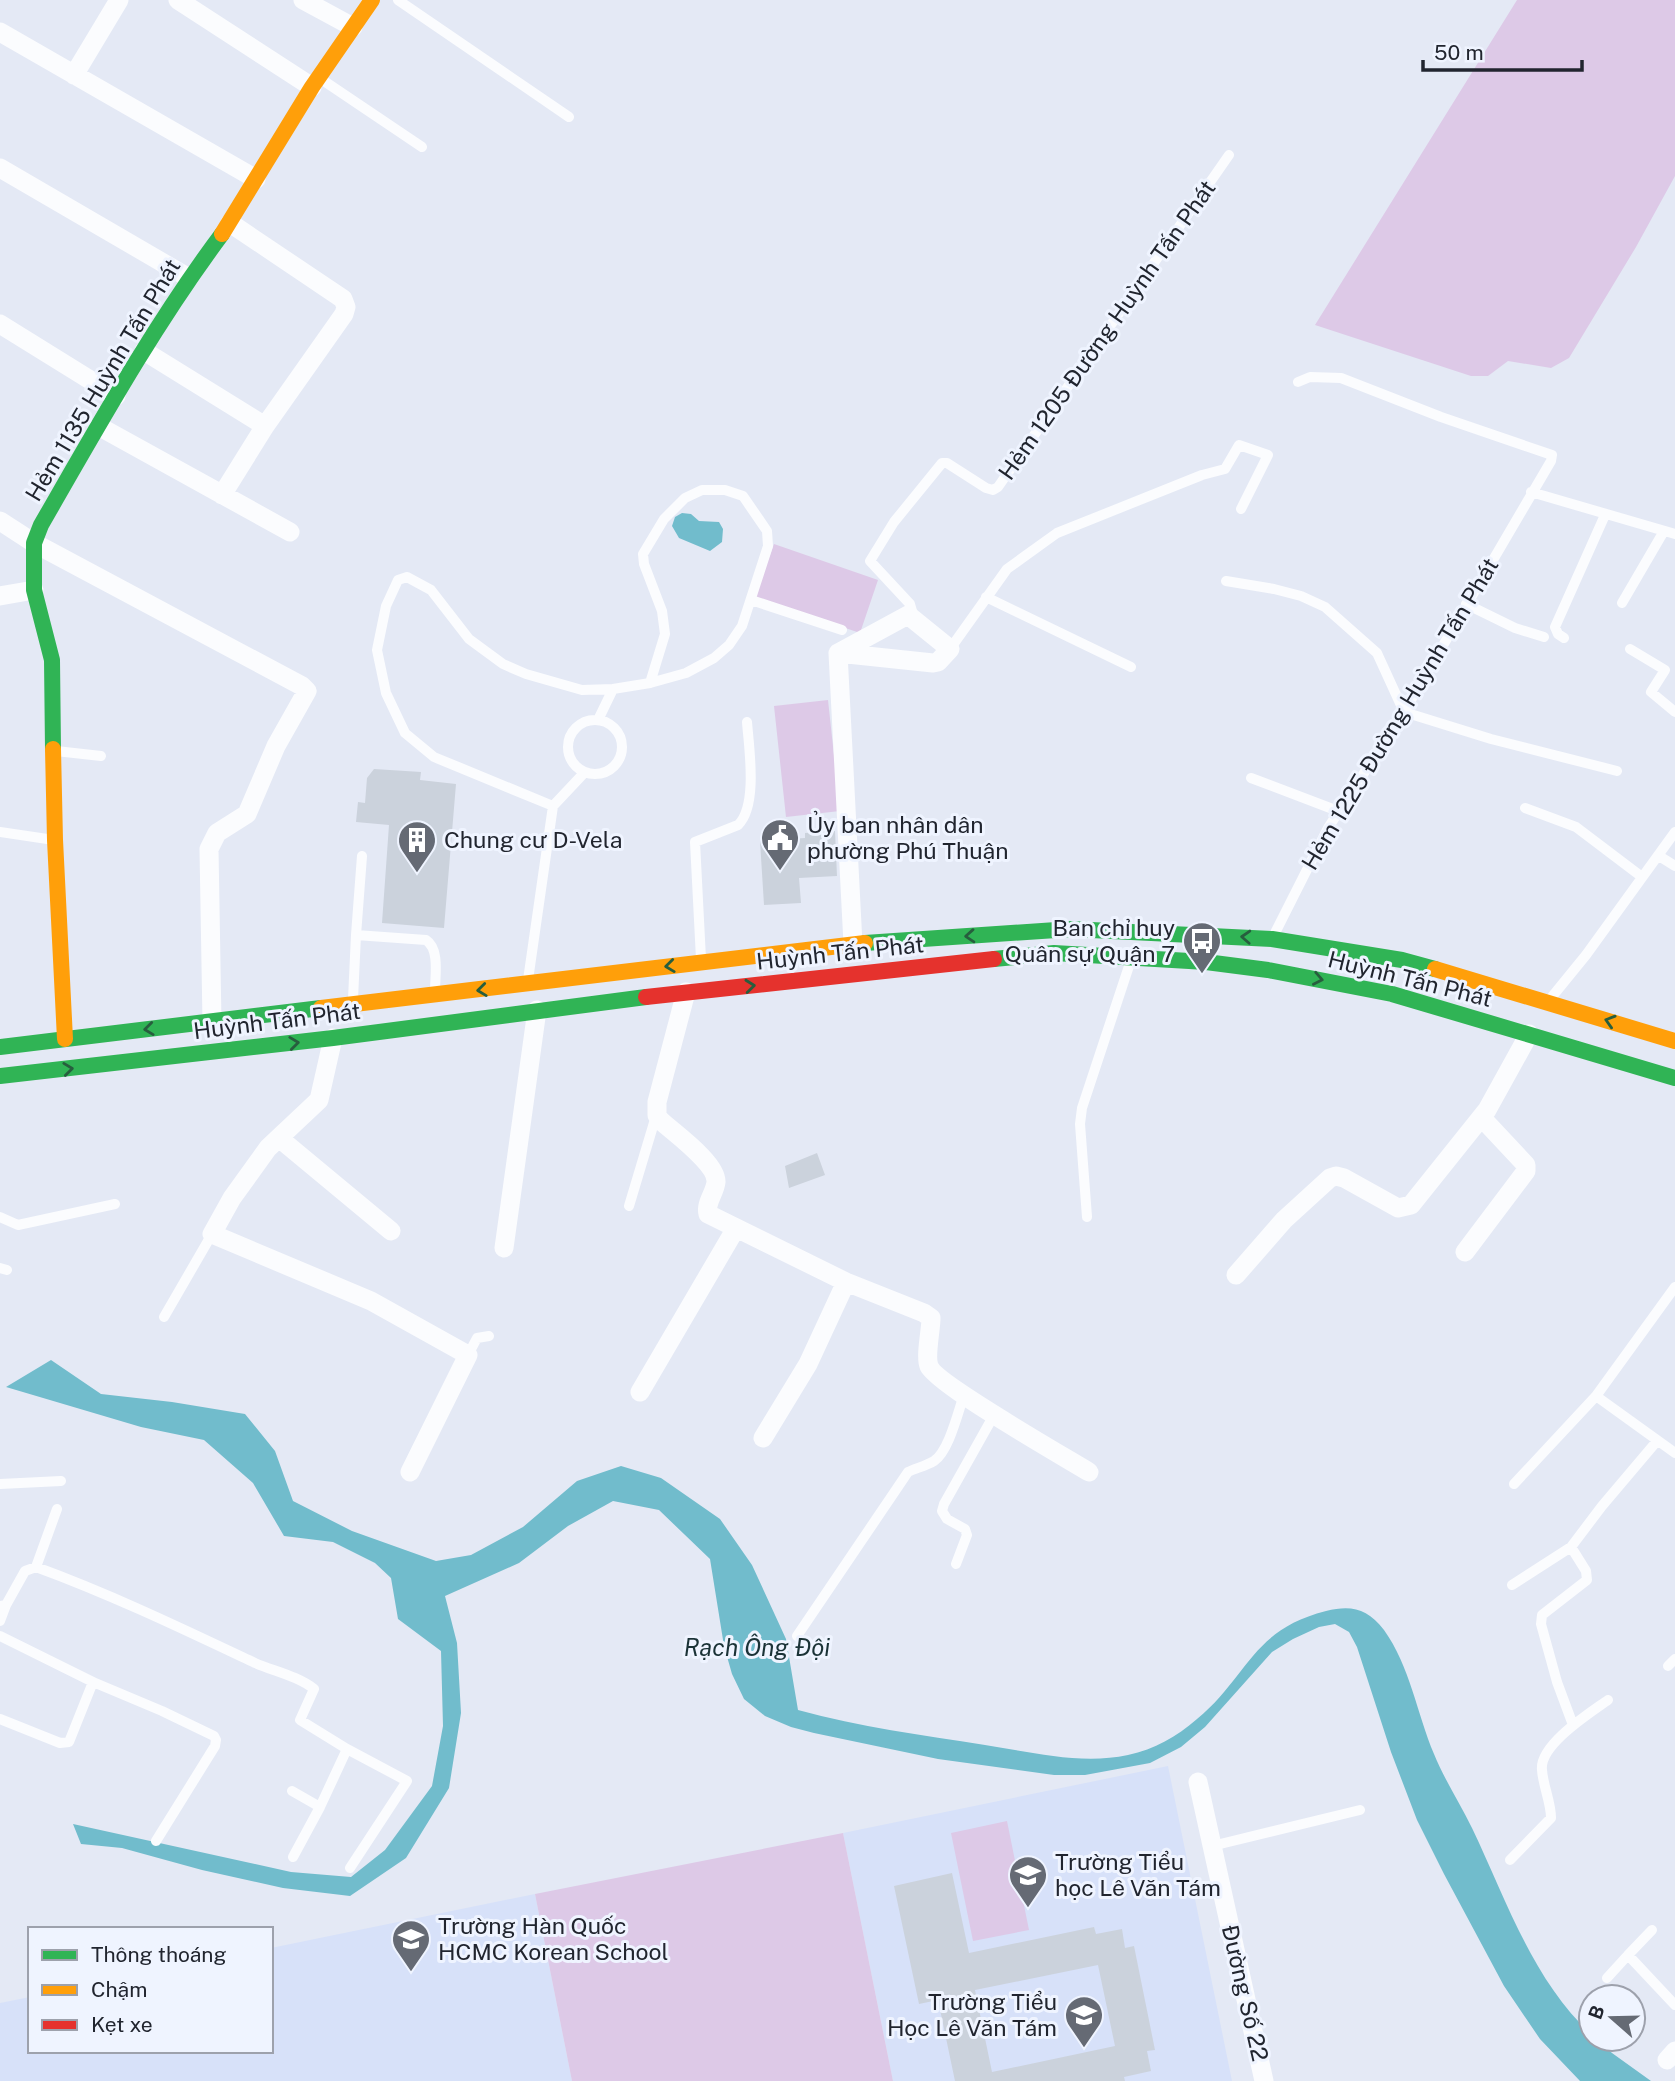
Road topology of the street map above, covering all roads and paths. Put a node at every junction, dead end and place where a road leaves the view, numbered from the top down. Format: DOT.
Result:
graph roads {
  1 [pos="119,0"];
  2 [pos="178,0"];
  3 [pos="303,0"];
  4 [pos="372,0"];
  5 [pos="398,0"];
  6 [pos="352,27"];
  7 [pos="0,32"];
  8 [pos="74,75"];
  9 [pos="316,82"];
  10 [pos="569,117"];
  11 [pos="422,147"];
  12 [pos="1228,155"];
  13 [pos="0,168"];
  14 [pos="256,179"];
  15 [pos="230,223"];
  16 [pos="189,278"];
  17 [pos="0,324"];
  18 [pos="144,351"];
  19 [pos="1298,382"];
  20 [pos="116,396"];
  21 [pos="265,426"];
  22 [pos="100,427"];
  23 [pos="1531,492"];
  24 [pos="222,495"];
  25 [pos="1241,509"];
  26 [pos="1605,515"];
  27 [pos="0,521"];
  28 [pos="1664,531"];
  29 [pos="290,532"];
  30 [pos="1675,534"];
  31 [pos="34,543"];
  32 [pos="1226,581"];
  33 [pos="34,590"];
  34 [pos="0,596"];
  35 [pos="986,597"];
  36 [pos="751,600"];
  37 [pos="1622,603"];
  38 [pos="1466,604"];
  39 [pos="908,615"];
  40 [pos="842,630"];
  41 [pos="1544,636"];
  42 [pos="1564,638"];
  43 [pos="950,649"];
  44 [pos="1630,649"];
  45 [pos="838,653"];
  46 [pos="1131,667"];
  47 [pos="650,683"];
  48 [pos="613,689"];
  49 [pos="1404,712"];
  50 [pos="1675,712"];
  51 [pos="598,720"];
  52 [pos="747,722"];
  53 [pos="52,751"];
  54 [pos="101,756"];
  55 [pos="1617,771"];
  56 [pos="585,772"];
  57 [pos="1251,778"];
  58 [pos="553,806"];
  59 [pos="1525,808"];
  60 [pos="1338,811"];
  61 [pos="0,832"];
  62 [pos="1675,832"];
  63 [pos="55,840"];
  64 [pos="362,856"];
  65 [pos="1658,856"];
  66 [pos="1675,866"];
  67 [pos="1642,877"];
  68 [pos="356,935"];
  69 [pos="1272,939"];
  70 [pos="853,944"];
  71 [pos="1132,958"];
  72 [pos="701,962"];
  73 [pos="855,975"];
  74 [pos="528,984"];
  75 [pos="695,991"];
  76 [pos="435,995"];
  77 [pos="1549,1002"];
  78 [pos="353,1005"];
  79 [pos="537,1010"];
  80 [pos="212,1022"];
  81 [pos="1530,1034"];
  82 [pos="334,1038"];
  83 [pos="65,1039"];
  84 [pos="1675,1041"];
  85 [pos="0,1047"];
  86 [pos="217,1051"];
  87 [pos="0,1076"];
  88 [pos="1675,1077"];
  89 [pos="657,1115"];
  90 [pos="1482,1118"];
  91 [pos="279,1138"];
  92 [pos="115,1204"];
  93 [pos="629,1206"];
  94 [pos="1087,1217"];
  95 [pos="0,1220"];
  96 [pos="736,1228"];
  97 [pos="391,1231"];
  98 [pos="212,1234"];
  99 [pos="504,1248"];
  100 [pos="1465,1252"];
  101 [pos="1236,1275"];
  102 [pos="846,1282"];
  103 [pos="1675,1287"];
  104 [pos="164,1317"];
  105 [pos="489,1336"];
  106 [pos="468,1355"];
  107 [pos="639,1392"];
  108 [pos="964,1395"];
  109 [pos="1596,1396"];
  110 [pos="994,1415"];
  111 [pos="763,1438"];
  112 [pos="1657,1441"];
  113 [pos="1675,1453"];
  114 [pos="410,1472"];
  115 [pos="1089,1472"];
  116 [pos="61,1481"];
  117 [pos="0,1484"];
  118 [pos="1514,1484"];
  119 [pos="57,1508"];
  120 [pos="1571,1546"];
  121 [pos="956,1564"];
  122 [pos="36,1567"];
  123 [pos="1512,1584"];
  124 [pos="3,1606"];
  125 [pos="0,1622"];
  126 [pos="0,1636"];
  127 [pos="797,1636"];
  128 [pos="93,1682"];
  129 [pos="1608,1700"];
  130 [pos="0,1719"];
  131 [pos="1573,1725"];
  132 [pos="347,1749"];
  133 [pos="1198,1782"];
  134 [pos="292,1791"];
  135 [pos="320,1807"];
  136 [pos="1360,1810"];
  137 [pos="156,1841"];
  138 [pos="1212,1846"];
  139 [pos="293,1857"];
  140 [pos="1510,1860"];
  141 [pos="350,1868"];
  142 [pos="1651,1930"];
  143 [pos="1628,1955"];
  144 [pos="1607,1978"];
  145 [pos="1675,2005"];
  146 [pos="1264,2081"];
  1 -- 8 [label="street"];
  2 -- 9 [label="street"];
  3 -- 6 [label="street"];
  4 -- 6 [label="main road, Hẻm 1135 Huỳnh Tấn Phát"];
  5 -- 10 [label="lane"];
  6 -- 9 [label="main road, Hẻm 1135 Huỳnh Tấn Phát"];
  7 -- 8 [label="street"];
  8 -- 14 [label="street"];
  9 -- 11 [label="lane"];
  9 -- 14 [label="main road, Hẻm 1135 Huỳnh Tấn Phát"];
  12 -- 39 [label="lane, Hẻm 1205 Đường Huỳnh Tấn Phát"];
  13 -- 16 [label="street"];
  14 -- 15 [label="main road, Hẻm 1135 Huỳnh Tấn Phát"];
  15 -- 16 [label="main road, Hẻm 1135 Huỳnh Tấn Phát"];
  15 -- 21 [label="street"];
  16 -- 18 [label="main road, Hẻm 1135 Huỳnh Tấn Phát"];
  17 -- 20 [label="street"];
  18 -- 20 [label="main road, Hẻm 1135 Huỳnh Tấn Phát"];
  18 -- 21 [label="street"];
  19 -- 23 [label="lane, Hẻm 1225 Đường Huỳnh Tấn Phát"];
  20 -- 22 [label="main road, Hẻm 1135 Huỳnh Tấn Phát"];
  21 -- 24 [label="street"];
  22 -- 24 [label="street"];
  22 -- 31 [label="main road, Hẻm 1135 Huỳnh Tấn Phát"];
  23 -- 26 [label="lane"];
  23 -- 38 [label="lane, Hẻm 1225 Đường Huỳnh Tấn Phát"];
  24 -- 29 [label="street"];
  25 -- 35 [label="lane"];
  26 -- 28 [label="lane"];
  26 -- 42 [label="lane"];
  27 -- 31 [label="street"];
  28 -- 30 [label="lane"];
  28 -- 37 [label="lane"];
  31 -- 33 [label="main road, Hẻm 1135 Huỳnh Tấn Phát"];
  31 -- 80 [label="street"];
  32 -- 49 [label="lane"];
  33 -- 34 [label="street"];
  33 -- 53 [label="main road, Hẻm 1135 Huỳnh Tấn Phát"];
  35 -- 43 [label="lane"];
  35 -- 46 [label="lane"];
  36 -- 40 [label="lane"];
  36 -- 47 [label="lane"];
  36 -- 47 [label="lane"];
  38 -- 41 [label="lane"];
  38 -- 49 [label="lane, Hẻm 1225 Đường Huỳnh Tấn Phát"];
  39 -- 43 [label="street"];
  39 -- 45 [label="street"];
  43 -- 45 [label="street"];
  44 -- 50 [label="lane"];
  45 -- 70 [label="street"];
  47 -- 48 [label="lane"];
  48 -- 51 [label="lane"];
  48 -- 58 [label="lane"];
  49 -- 55 [label="lane"];
  49 -- 60 [label="lane, Hẻm 1225 Đường Huỳnh Tấn Phát"];
  51 -- 56 [label="lane"];
  51 -- 56 [label="lane"];
  52 -- 72 [label="lane"];
  53 -- 54 [label="lane"];
  53 -- 63 [label="main road, Hẻm 1135 Huỳnh Tấn Phát"];
  56 -- 58 [label="lane"];
  57 -- 60 [label="lane"];
  58 -- 74 [label="lane"];
  59 -- 67 [label="lane"];
  60 -- 69 [label="lane, Hẻm 1225 Đường Huỳnh Tấn Phát"];
  61 -- 63 [label="lane"];
  62 -- 65 [label="lane"];
  63 -- 83 [label="main road, Hẻm 1135 Huỳnh Tấn Phát"];
  64 -- 68 [label="lane"];
  65 -- 66 [label="lane"];
  65 -- 67 [label="lane"];
  67 -- 77 [label="lane"];
  68 -- 76 [label="lane"];
  68 -- 78 [label="lane"];
  69 -- 70 [label="main road, Huỳnh Tấn Phát, one-way"];
  69 -- 77 [label="main road, Huỳnh Tấn Phát"];
  70 -- 72 [label="main road, Huỳnh Tấn Phát"];
  70 -- 73 [label="main road"];
  71 -- 73 [label="main road, Huỳnh Tấn Phát"];
  71 -- 81 [label="main road, Huỳnh Tấn Phát, one-way"];
  71 -- 94 [label="lane"];
  72 -- 74 [label="main road, Huỳnh Tấn Phát, one-way"];
  72 -- 75 [label="main road"];
  75 -- 73 [label="main road, Huỳnh Tấn Phát, one-way"];
  74 -- 76 [label="main road, Huỳnh Tấn Phát, one-way"];
  75 -- 79 [label="main road, Huỳnh Tấn Phát"];
  75 -- 89 [label="street"];
  76 -- 78 [label="main road, Huỳnh Tấn Phát"];
  84 -- 77 [label="main road, Huỳnh Tấn Phát, one-way"];
  78 -- 80 [label="main road, Huỳnh Tấn Phát"];
  79 -- 82 [label="main road, Huỳnh Tấn Phát"];
  79 -- 99 [label="street"];
  80 -- 83 [label="main road, Huỳnh Tấn Phát, one-way"];
  80 -- 86 [label="main road"];
  81 -- 88 [label="main road, Huỳnh Tấn Phát"];
  81 -- 90 [label="street"];
  86 -- 82 [label="main road, Huỳnh Tấn Phát, one-way"];
  82 -- 91 [label="street"];
  83 -- 85 [label="main road, Huỳnh Tấn Phát"];
  87 -- 86 [label="main road, Huỳnh Tấn Phát, one-way"];
  89 -- 93 [label="lane"];
  89 -- 96 [label="street"];
  90 -- 100 [label="street"];
  90 -- 101 [label="street"];
  91 -- 97 [label="street"];
  91 -- 98 [label="street"];
  92 -- 95 [label="lane"];
  96 -- 102 [label="street"];
  96 -- 107 [label="street"];
  98 -- 104 [label="lane"];
  98 -- 106 [label="street"];
  102 -- 108 [label="street"];
  102 -- 111 [label="street"];
  103 -- 109 [label="lane"];
  105 -- 106 [label="lane"];
  106 -- 114 [label="street"];
  108 -- 110 [label="street"];
  108 -- 127 [label="lane"];
  109 -- 112 [label="lane"];
  109 -- 118 [label="lane"];
  110 -- 115 [label="street"];
  110 -- 121 [label="lane"];
  112 -- 113 [label="lane"];
  112 -- 120 [label="lane"];
  116 -- 117 [label="lane"];
  119 -- 122 [label="lane"];
  120 -- 123 [label="lane"];
  120 -- 131 [label="lane"];
  122 -- 124 [label="lane"];
  122 -- 132 [label="lane"];
  124 -- 125 [label="lane"];
  126 -- 128 [label="lane"];
  128 -- 130 [label="lane"];
  128 -- 137 [label="lane"];
  129 -- 131 [label="lane"];
  131 -- 140 [label="lane"];
  132 -- 135 [label="lane"];
  132 -- 141 [label="lane"];
  133 -- 138 [label="street, Đường Số 22"];
  134 -- 135 [label="lane"];
  135 -- 139 [label="lane"];
  136 -- 138 [label="lane"];
  138 -- 146 [label="street, Đường Số 22"];
  142 -- 143 [label="lane"];
  143 -- 144 [label="lane"];
  143 -- 145 [label="lane"];
}
